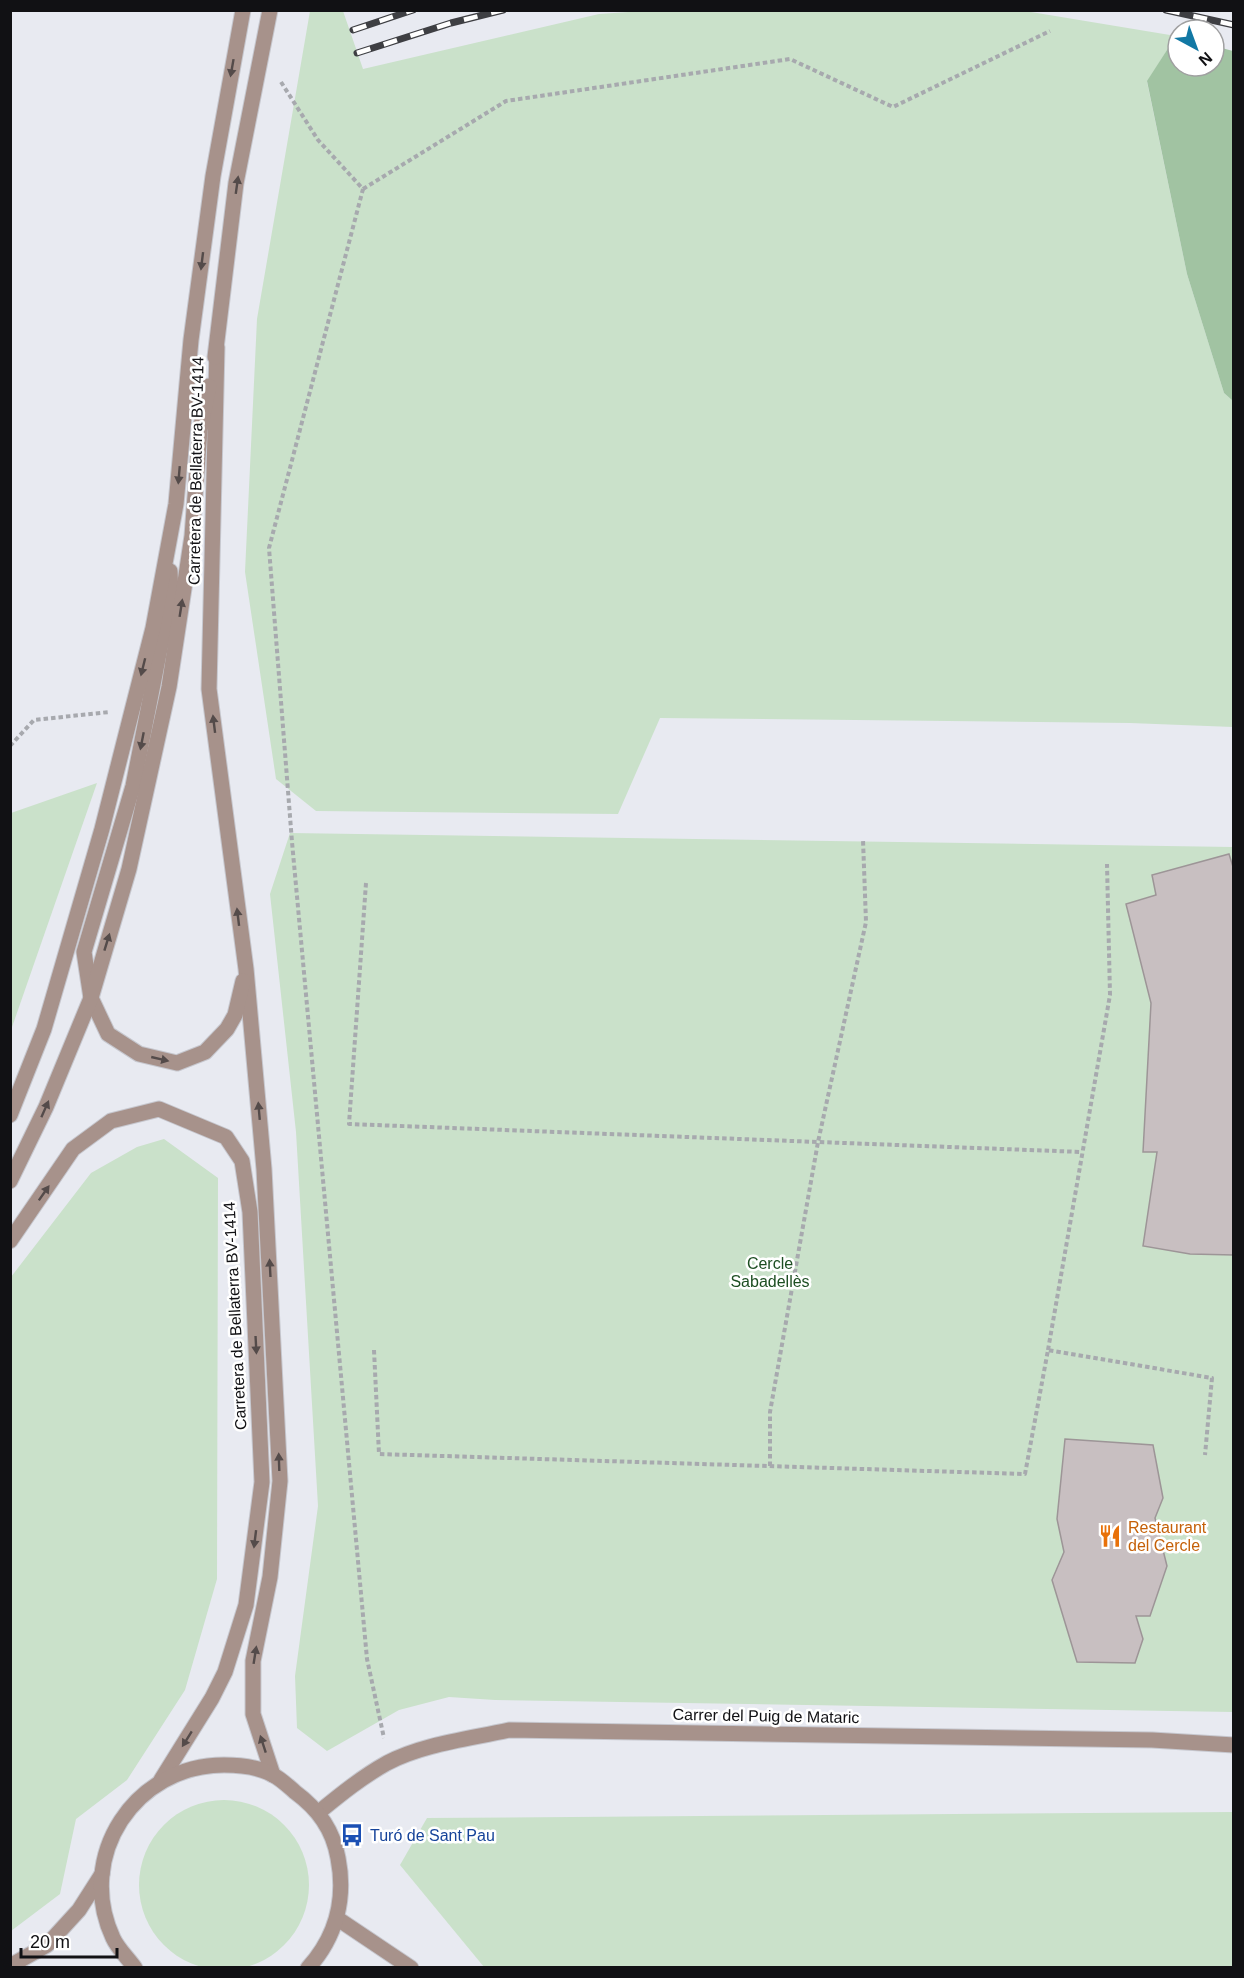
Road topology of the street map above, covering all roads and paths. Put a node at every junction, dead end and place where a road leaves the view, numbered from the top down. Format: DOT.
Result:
graph roads {
  1 [pos="243,10"];
  2 [pos="270,10"];
  3 [pos="1050,31"];
  4 [pos="261,51"];
  5 [pos="363,189"];
  6 [pos="217,347"];
  7 [pos="170,539"];
  8 [pos="132,709"];
  9 [pos="10,747"];
  10 [pos="863,840"];
  11 [pos="1107,864"];
  12 [pos="366,883"];
  13 [pos="246,969"];
  14 [pos="91,998"];
  15 [pos="10,1114"];
  16 [pos="818,1142"];
  17 [pos="1082,1152"];
  18 [pos="10,1181"];
  19 [pos="10,1240"];
  20 [pos="374,1350"];
  21 [pos="1047,1350"];
  22 [pos="1205,1455"];
  23 [pos="770,1466"];
  24 [pos="1233,1745"];
  25 [pos="389,1762"];
  26 [pos="273,1774"];
  27 [pos="161,1780"];
  28 [pos="319,1812"];
  29 [pos="102,1874"];
  30 [pos="338,1919"];
  31 [pos="10,1966"];
  32 [pos="135,1968"];
  33 [pos="308,1968"];
  34 [pos="411,1968"];
  1 -- 7 [label="street, Carretera de Bellaterra BV-1414, one-way"];
  2 -- 4 [label="street"];
  3 -- 5 [label="path"];
  4 -- 5 [label="path"];
  6 -- 4 [label="street, one-way"];
  5 -- 25 [label="path"];
  13 -- 6 [label="street, Carretera de Bellaterra BV-1414, one-way"];
  14 -- 6 [label="street, Carretera de Bellaterra BV-1414, one-way"];
  7 -- 8 [label="street, Carretera de Bellaterra BV-1414, one-way"];
  7 -- 14 [label="street, Carretera de Bellaterra BV-1414, one-way"];
  8 -- 9 [label="path"];
  8 -- 15 [label="street, Carretera de Bellaterra BV-1414"];
  10 -- 16 [label="path"];
  11 -- 17 [label="path"];
  12 -- 16 [label="path"];
  14 -- 13 [label="street, Carretera de Bellaterra BV-1414, one-way"];
  26 -- 13 [label="street, Carretera de Bellaterra BV-1414, one-way"];
  18 -- 14 [label="street, Carretera de Bellaterra BV-1414, one-way"];
  16 -- 17 [label="path"];
  16 -- 23 [label="path"];
  17 -- 21 [label="path"];
  19 -- 27 [label="street, Carretera de Bellaterra BV-1414, one-way"];
  20 -- 23 [label="path"];
  21 -- 22 [label="path"];
  21 -- 23 [label="path"];
  24 -- 25 [label="street, Carrer del Puig de Mataric"];
  25 -- 28 [label="street, Carrer del Puig de Mataric"];
  26 -- 27 [label="street"];
  26 -- 28 [label="street"];
  27 -- 29 [label="street"];
  28 -- 30 [label="street"];
  29 -- 31 [label="street"];
  29 -- 32 [label="street"];
  30 -- 33 [label="street"];
  30 -- 34 [label="street"];
}
